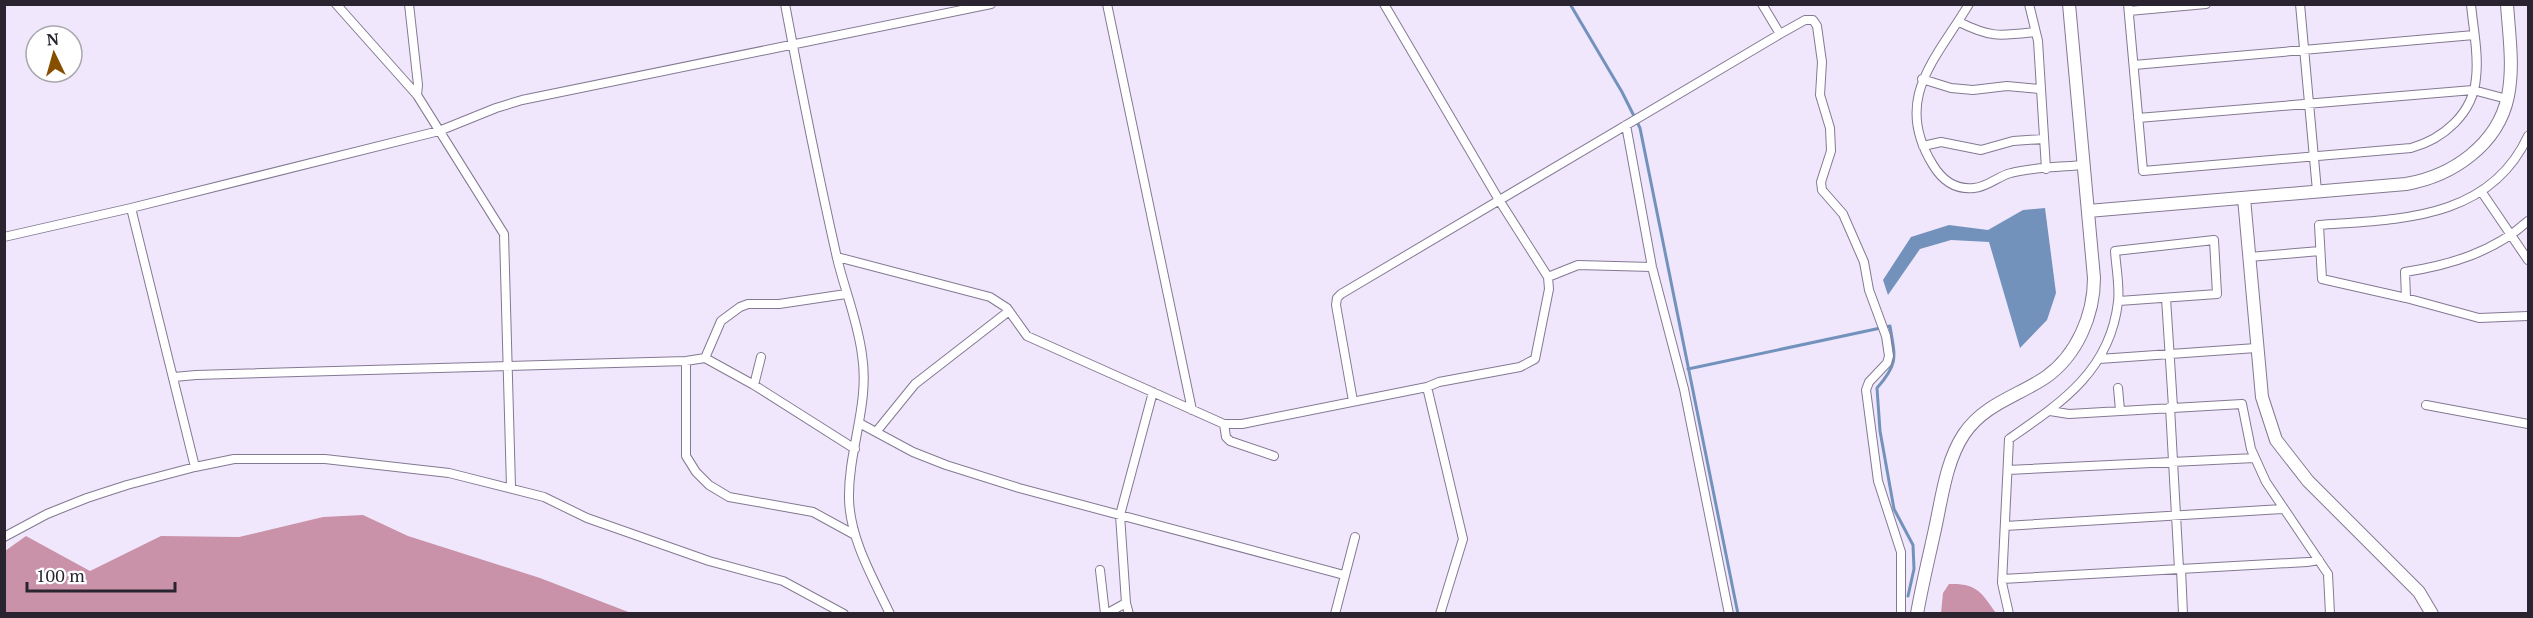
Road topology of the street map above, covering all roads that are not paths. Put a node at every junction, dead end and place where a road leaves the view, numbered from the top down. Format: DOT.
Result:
graph roads {
  1 [pos="336,4"];
  2 [pos="409,4"];
  3 [pos="785,4"];
  4 [pos="992,4"];
  5 [pos="1107,4"];
  6 [pos="1384,4"];
  7 [pos="1762,4"];
  8 [pos="1969,4"];
  9 [pos="2029,4"];
  10 [pos="2069,4"];
  11 [pos="2206,4"];
  12 [pos="2300,4"];
  13 [pos="2471,4"];
  14 [pos="2507,4"];
  15 [pos="2129,8"];
  16 [pos="1959,22"];
  17 [pos="2035,32"];
  18 [pos="1780,34"];
  19 [pos="2474,35"];
  20 [pos="792,45"];
  21 [pos="2305,50"];
  22 [pos="2134,65"];
  23 [pos="1922,79"];
  24 [pos="2039,89"];
  25 [pos="2474,90"];
  26 [pos="417,95"];
  27 [pos="2507,99"];
  28 [pos="2310,104"];
  29 [pos="2138,118"];
  30 [pos="1629,124"];
  31 [pos="439,131"];
  32 [pos="2529,136"];
  33 [pos="2043,139"];
  34 [pos="1923,146"];
  35 [pos="2315,157"];
  36 [pos="2084,165"];
  37 [pos="2046,169"];
  38 [pos="2317,191"];
  39 [pos="2481,191"];
  40 [pos="2244,198"];
  41 [pos="1499,200"];
  42 [pos="131,208"];
  43 [pos="2088,211"];
  44 [pos="2529,221"];
  45 [pos="2511,234"];
  46 [pos="4,237"];
  47 [pos="2320,251"];
  48 [pos="837,257"];
  49 [pos="2249,257"];
  50 [pos="2529,260"];
  51 [pos="1652,267"];
  52 [pos="1548,277"];
  53 [pos="846,294"];
  54 [pos="2166,298"];
  55 [pos="2406,298"];
  56 [pos="2119,301"];
  57 [pos="1009,311"];
  58 [pos="2529,316"];
  59 [pos="2256,348"];
  60 [pos="2170,354"];
  61 [pos="761,357"];
  62 [pos="705,358"];
  63 [pos="2099,360"];
  64 [pos="687,361"];
  65 [pos="507,366"];
  66 [pos="174,377"];
  67 [pos="754,385"];
  68 [pos="1427,387"];
  69 [pos="2118,388"];
  70 [pos="1153,392"];
  71 [pos="1353,401"];
  72 [pos="2426,405"];
  73 [pos="2171,407"];
  74 [pos="1192,410"];
  75 [pos="2120,410"];
  76 [pos="2050,411"];
  77 [pos="861,424"];
  78 [pos="1224,424"];
  79 [pos="2529,424"];
  80 [pos="876,432"];
  81 [pos="855,449"];
  82 [pos="1274,456"];
  83 [pos="2255,458"];
  84 [pos="2173,462"];
  85 [pos="195,467"];
  86 [pos="2008,470"];
  87 [pos="511,488"];
  88 [pos="2282,509"];
  89 [pos="1120,515"];
  90 [pos="2176,515"];
  91 [pos="2005,526"];
  92 [pos="855,535"];
  93 [pos="4,537"];
  94 [pos="1355,537"];
  95 [pos="2319,560"];
  96 [pos="2180,569"];
  97 [pos="1100,570"];
  98 [pos="1344,575"];
  99 [pos="2002,579"];
  100 [pos="1126,603"];
  101 [pos="844,614"];
  102 [pos="890,614"];
  103 [pos="1106,614"];
  104 [pos="1129,614"];
  105 [pos="1335,614"];
  106 [pos="1440,614"];
  107 [pos="1729,614"];
  108 [pos="1901,614"];
  109 [pos="1917,614"];
  110 [pos="2009,614"];
  111 [pos="2183,614"];
  112 [pos="2330,614"];
  113 [pos="2432,614"];
  1 -- 26 [label="street"];
  2 -- 26 [label="street"];
  3 -- 20 [label="street"];
  4 -- 20 [label="street"];
  5 -- 74 [label="street"];
  6 -- 41 [label="street"];
  7 -- 18 [label="street"];
  8 -- 16 [label="street"];
  9 -- 17 [label="street"];
  10 -- 36 [label="street"];
  11 -- 15 [label="street"];
  12 -- 21 [label="street"];
  13 -- 19 [label="street"];
  14 -- 27 [label="street"];
  15 -- 22 [label="street"];
  16 -- 17 [label="street"];
  16 -- 23 [label="street"];
  17 -- 24 [label="street"];
  18 -- 30 [label="street"];
  18 -- 108 [label="street"];
  19 -- 21 [label="street"];
  19 -- 25 [label="street"];
  20 -- 31 [label="street"];
  20 -- 48 [label="street"];
  21 -- 22 [label="street"];
  21 -- 28 [label="street"];
  22 -- 29 [label="street"];
  23 -- 24 [label="street"];
  23 -- 34 [label="street"];
  24 -- 33 [label="street"];
  25 -- 27 [label="street"];
  25 -- 28 [label="street"];
  25 -- 35 [label="street"];
  26 -- 31 [label="street"];
  27 -- 38 [label="street"];
  28 -- 29 [label="street"];
  28 -- 35 [label="street"];
  29 -- 35 [label="street"];
  30 -- 41 [label="street"];
  30 -- 51 [label="street"];
  31 -- 42 [label="street"];
  31 -- 65 [label="street"];
  32 -- 39 [label="street"];
  33 -- 34 [label="street"];
  33 -- 37 [label="street"];
  34 -- 37 [label="street"];
  35 -- 38 [label="street"];
  36 -- 37 [label="street"];
  36 -- 43 [label="street"];
  38 -- 40 [label="street"];
  39 -- 45 [label="street"];
  39 -- 47 [label="street"];
  40 -- 43 [label="street"];
  40 -- 49 [label="street"];
  41 -- 52 [label="street"];
  41 -- 71 [label="street"];
  42 -- 46 [label="street"];
  42 -- 66 [label="street"];
  43 -- 109 [label="street"];
  44 -- 45 [label="street"];
  45 -- 50 [label="street"];
  45 -- 55 [label="street"];
  47 -- 49 [label="street"];
  47 -- 55 [label="street"];
  48 -- 53 [label="street"];
  48 -- 57 [label="street"];
  49 -- 59 [label="street"];
  51 -- 52 [label="street"];
  51 -- 107 [label="street"];
  52 -- 68 [label="street"];
  53 -- 62 [label="street"];
  53 -- 77 [label="street"];
  54 -- 56 [label="street"];
  54 -- 56 [label="street"];
  54 -- 60 [label="street"];
  55 -- 58 [label="street"];
  56 -- 63 [label="street"];
  57 -- 70 [label="street"];
  57 -- 80 [label="street"];
  59 -- 60 [label="street"];
  59 -- 113 [label="street"];
  60 -- 63 [label="street"];
  60 -- 73 [label="street"];
  61 -- 67 [label="street"];
  62 -- 64 [label="street"];
  62 -- 67 [label="street"];
  63 -- 76 [label="street"];
  64 -- 65 [label="street"];
  64 -- 92 [label="street"];
  65 -- 66 [label="street"];
  65 -- 87 [label="street"];
  66 -- 85 [label="street"];
  67 -- 81 [label="street"];
  68 -- 71 [label="street"];
  68 -- 106 [label="street"];
  69 -- 75 [label="street"];
  70 -- 74 [label="street"];
  70 -- 89 [label="street"];
  71 -- 78 [label="street"];
  72 -- 79 [label="street"];
  73 -- 75 [label="street"];
  73 -- 83 [label="street"];
  73 -- 84 [label="street"];
  74 -- 78 [label="street"];
  75 -- 76 [label="street"];
  76 -- 86 [label="street"];
  77 -- 80 [label="street"];
  77 -- 81 [label="street"];
  78 -- 82 [label="street"];
  80 -- 89 [label="street"];
  81 -- 92 [label="street"];
  83 -- 84 [label="street"];
  83 -- 88 [label="street"];
  84 -- 86 [label="street"];
  84 -- 90 [label="street"];
  85 -- 87 [label="street"];
  85 -- 93 [label="street"];
  86 -- 91 [label="street"];
  87 -- 101 [label="street"];
  88 -- 90 [label="street"];
  88 -- 95 [label="street"];
  89 -- 98 [label="street"];
  89 -- 100 [label="street"];
  90 -- 91 [label="street"];
  90 -- 96 [label="street"];
  91 -- 99 [label="street"];
  92 -- 102 [label="street"];
  94 -- 98 [label="street"];
  95 -- 96 [label="street"];
  95 -- 112 [label="street"];
  96 -- 99 [label="street"];
  96 -- 111 [label="street"];
  97 -- 103 [label="street"];
  98 -- 105 [label="street"];
  99 -- 110 [label="street"];
  100 -- 103 [label="street"];
  100 -- 104 [label="street"];
}
